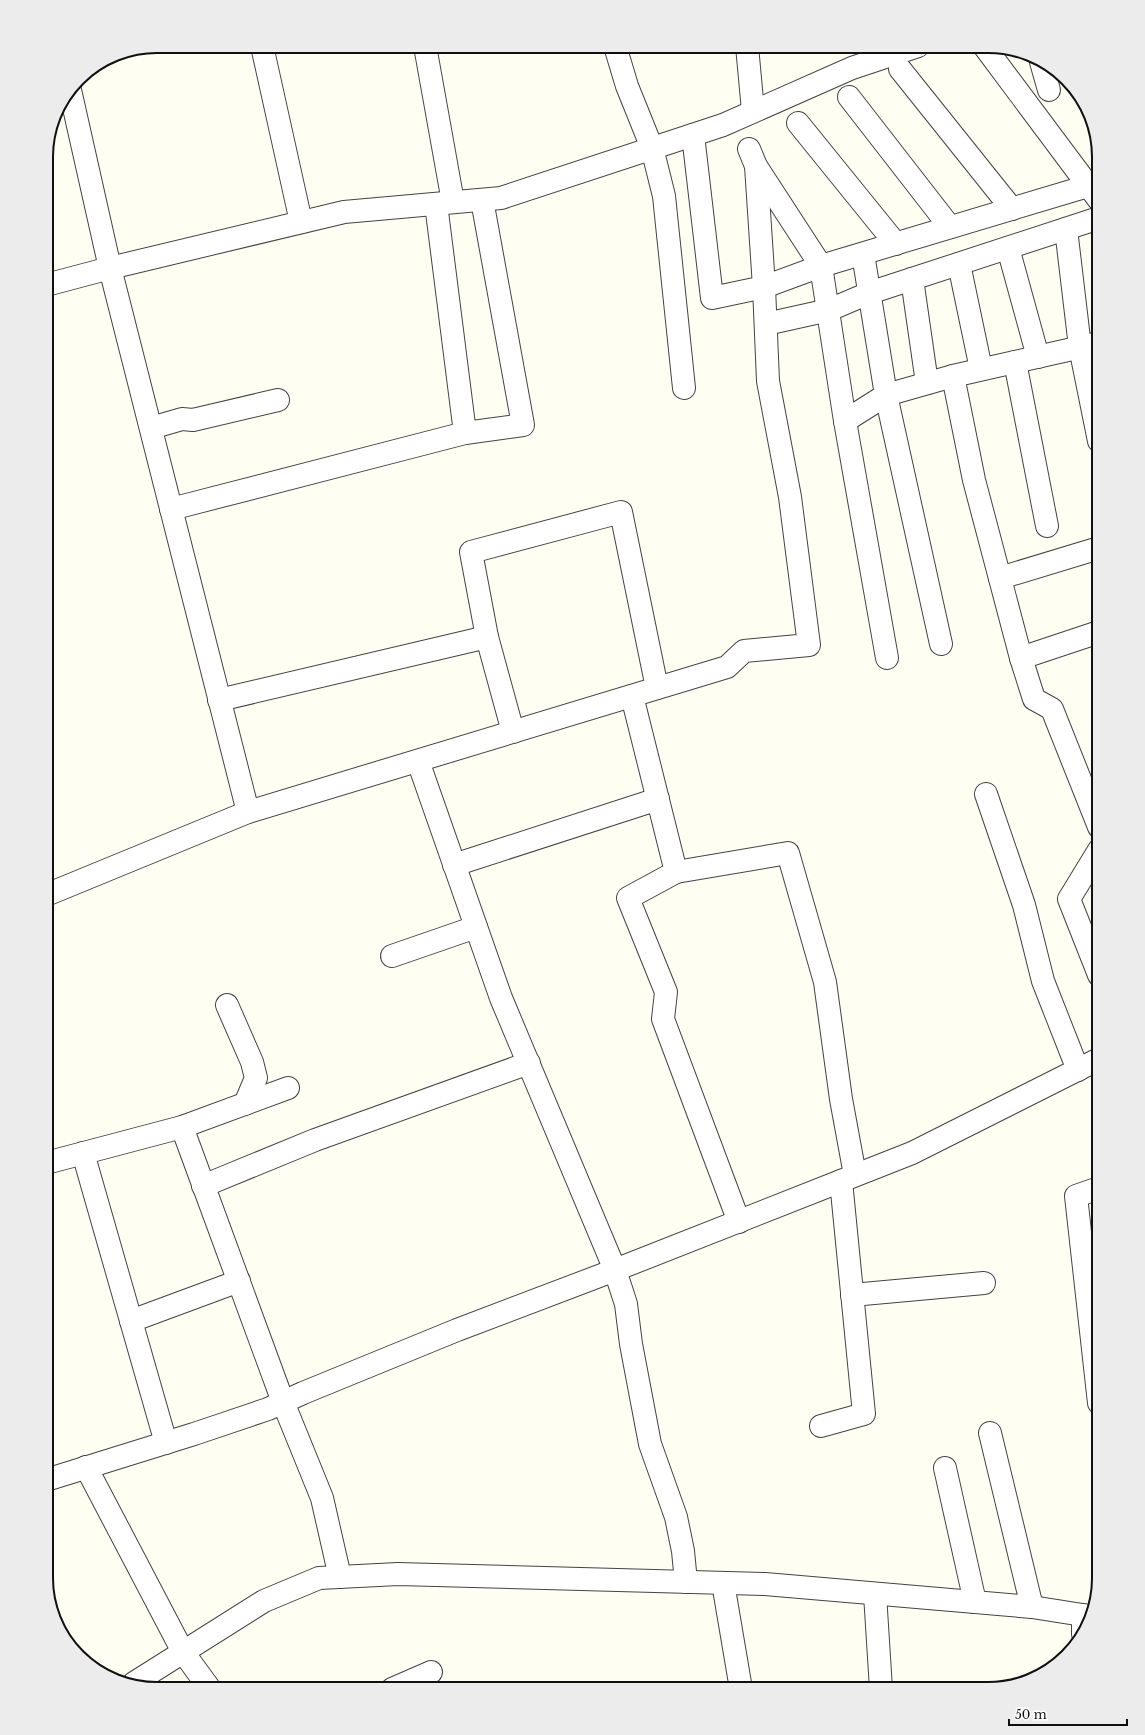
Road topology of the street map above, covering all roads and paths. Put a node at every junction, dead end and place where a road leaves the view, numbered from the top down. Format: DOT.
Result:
graph roads {
  1 [pos="264,53"];
  2 [pos="426,53"];
  3 [pos="617,53"];
  4 [pos="748,53"];
  5 [pos="870,53"];
  6 [pos="989,53"];
  7 [pos="900,69"];
  8 [pos="1043,69"];
  9 [pos="1049,90"];
  10 [pos="849,96"];
  11 [pos="72,98"];
  12 [pos="753,112"];
  13 [pos="798,123"];
  14 [pos="693,135"];
  15 [pos="652,148"];
  16 [pos="1092,193"];
  17 [pos="482,200"];
  18 [pos="1092,201"];
  19 [pos="445,203"];
  20 [pos="1092,205"];
  21 [pos="1012,209"];
  22 [pos="301,222"];
  23 [pos="950,227"];
  24 [pos="1066,229"];
  25 [pos="896,244"];
  26 [pos="1008,248"];
  27 [pos="863,254"];
  28 [pos="959,264"];
  29 [pos="821,266"];
  30 [pos="110,268"];
  31 [pos="912,279"];
  32 [pos="53,283"];
  33 [pos="764,287"];
  34 [pos="869,293"];
  35 [pos="829,310"];
  36 [pos="766,324"];
  37 [pos="1090,345"];
  38 [pos="1038,357"];
  39 [pos="1015,362"];
  40 [pos="1092,366"];
  41 [pos="981,369"];
  42 [pos="953,376"];
  43 [pos="927,383"];
  44 [pos="684,388"];
  45 [pos="886,395"];
  46 [pos="278,400"];
  47 [pos="845,421"];
  48 [pos="151,428"];
  49 [pos="465,433"];
  50 [pos="171,509"];
  51 [pos="1047,526"];
  52 [pos="1092,550"];
  53 [pos="1000,578"];
  54 [pos="1092,634"];
  55 [pos="487,637"];
  56 [pos="941,644"];
  57 [pos="887,658"];
  58 [pos="1020,658"];
  59 [pos="657,688"];
  60 [pos="632,696"];
  61 [pos="219,700"];
  62 [pos="513,732"];
  63 [pos="418,761"];
  64 [pos="986,794"];
  65 [pos="658,799"];
  66 [pos="1092,809"];
  67 [pos="248,812"];
  68 [pos="1092,862"];
  69 [pos="454,865"];
  70 [pos="676,872"];
  71 [pos="53,892"];
  72 [pos="476,927"];
  73 [pos="392,956"];
  74 [pos="1092,957"];
  75 [pos="227,1005"];
  76 [pos="529,1063"];
  77 [pos="1092,1063"];
  78 [pos="1078,1070"];
  79 [pos="288,1088"];
  80 [pos="245,1104"];
  81 [pos="182,1128"];
  82 [pos="83,1153"];
  83 [pos="53,1161"];
  84 [pos="848,1178"];
  85 [pos="203,1186"];
  86 [pos="1092,1190"];
  87 [pos="738,1222"];
  88 [pos="615,1270"];
  89 [pos="239,1281"];
  90 [pos="984,1283"];
  91 [pos="852,1295"];
  92 [pos="131,1321"];
  93 [pos="1092,1340"];
  94 [pos="283,1402"];
  95 [pos="821,1426"];
  96 [pos="990,1433"];
  97 [pos="166,1443"];
  98 [pos="86,1467"];
  99 [pos="946,1468"];
  100 [pos="53,1478"];
  101 [pos="340,1577"];
  102 [pos="686,1582"];
  103 [pos="723,1583"];
  104 [pos="876,1594"];
  105 [pos="975,1602"];
  106 [pos="1032,1607"];
  107 [pos="1082,1621"];
  108 [pos="184,1652"];
  109 [pos="432,1672"];
  110 [pos="140,1680"];
  111 [pos="205,1682"];
  112 [pos="408,1682"];
  113 [pos="740,1682"];
  114 [pos="881,1682"];
  1 -- 22 [label="street"];
  2 -- 19 [label="street"];
  3 -- 15 [label="street"];
  4 -- 12 [label="street"];
  5 -- 12 [label="street"];
  6 -- 16 [label="street"];
  7 -- 21 [label="street"];
  8 -- 9 [label="street"];
  10 -- 23 [label="street"];
  11 -- 30 [label="street"];
  12 -- 14 [label="street"];
  13 -- 25 [label="street"];
  14 -- 15 [label="street"];
  14 -- 33 [label="street"];
  15 -- 17 [label="street"];
  15 -- 44 [label="street"];
  17 -- 19 [label="street"];
  17 -- 49 [label="street"];
  18 -- 21 [label="street"];
  19 -- 22 [label="street"];
  19 -- 49 [label="street"];
  20 -- 24 [label="street"];
  21 -- 23 [label="street"];
  22 -- 30 [label="street"];
  23 -- 25 [label="street"];
  24 -- 26 [label="street"];
  24 -- 37 [label="street"];
  25 -- 27 [label="street"];
  26 -- 28 [label="street"];
  26 -- 38 [label="street"];
  27 -- 29 [label="street"];
  27 -- 34 [label="street"];
  28 -- 31 [label="street"];
  28 -- 41 [label="street"];
  29 -- 33 [label="street"];
  29 -- 33 [label="street"];
  29 -- 35 [label="street"];
  30 -- 32 [label="street"];
  30 -- 48 [label="street"];
  31 -- 34 [label="street"];
  31 -- 43 [label="street"];
  33 -- 36 [label="street"];
  34 -- 35 [label="street"];
  34 -- 45 [label="street"];
  35 -- 36 [label="street"];
  35 -- 47 [label="street"];
  36 -- 59 [label="street"];
  37 -- 38 [label="street"];
  37 -- 40 [label="street"];
  38 -- 39 [label="street"];
  39 -- 41 [label="street"];
  39 -- 51 [label="street"];
  41 -- 42 [label="street"];
  42 -- 43 [label="street"];
  42 -- 53 [label="street"];
  43 -- 45 [label="street"];
  45 -- 47 [label="street"];
  45 -- 56 [label="street"];
  46 -- 48 [label="street"];
  47 -- 57 [label="street"];
  48 -- 50 [label="street"];
  49 -- 50 [label="street"];
  50 -- 61 [label="street"];
  52 -- 53 [label="street"];
  53 -- 58 [label="street"];
  54 -- 58 [label="street"];
  55 -- 59 [label="street"];
  55 -- 61 [label="street"];
  55 -- 62 [label="street"];
  58 -- 66 [label="street"];
  59 -- 60 [label="street"];
  60 -- 62 [label="street"];
  60 -- 65 [label="street"];
  61 -- 67 [label="street"];
  62 -- 63 [label="street"];
  63 -- 67 [label="street"];
  63 -- 69 [label="street"];
  64 -- 78 [label="street"];
  65 -- 69 [label="street"];
  65 -- 70 [label="street"];
  67 -- 71 [label="street"];
  68 -- 74 [label="street"];
  69 -- 72 [label="street"];
  70 -- 84 [label="street"];
  70 -- 87 [label="street"];
  72 -- 73 [label="street"];
  72 -- 76 [label="street"];
  75 -- 80 [label="street"];
  76 -- 85 [label="street"];
  76 -- 88 [label="street"];
  77 -- 78 [label="street"];
  78 -- 84 [label="street"];
  79 -- 80 [label="street"];
  80 -- 81 [label="street"];
  81 -- 82 [label="street"];
  81 -- 85 [label="street"];
  82 -- 83 [label="street"];
  82 -- 92 [label="street"];
  84 -- 87 [label="street"];
  84 -- 91 [label="street"];
  85 -- 89 [label="street"];
  86 -- 93 [label="street"];
  87 -- 88 [label="street"];
  88 -- 94 [label="street"];
  88 -- 102 [label="street"];
  89 -- 92 [label="street"];
  89 -- 94 [label="street"];
  90 -- 91 [label="street"];
  91 -- 95 [label="street"];
  92 -- 97 [label="street"];
  94 -- 97 [label="street"];
  94 -- 101 [label="street"];
  96 -- 106 [label="street"];
  97 -- 98 [label="street"];
  98 -- 100 [label="street"];
  98 -- 108 [label="street"];
  99 -- 105 [label="street"];
  101 -- 102 [label="street"];
  101 -- 108 [label="street"];
  102 -- 103 [label="street"];
  103 -- 104 [label="street"];
  103 -- 113 [label="street"];
  104 -- 105 [label="street"];
  104 -- 114 [label="street"];
  105 -- 106 [label="street"];
  106 -- 107 [label="street"];
  108 -- 110 [label="street"];
  108 -- 111 [label="street"];
  109 -- 112 [label="street"];
}
